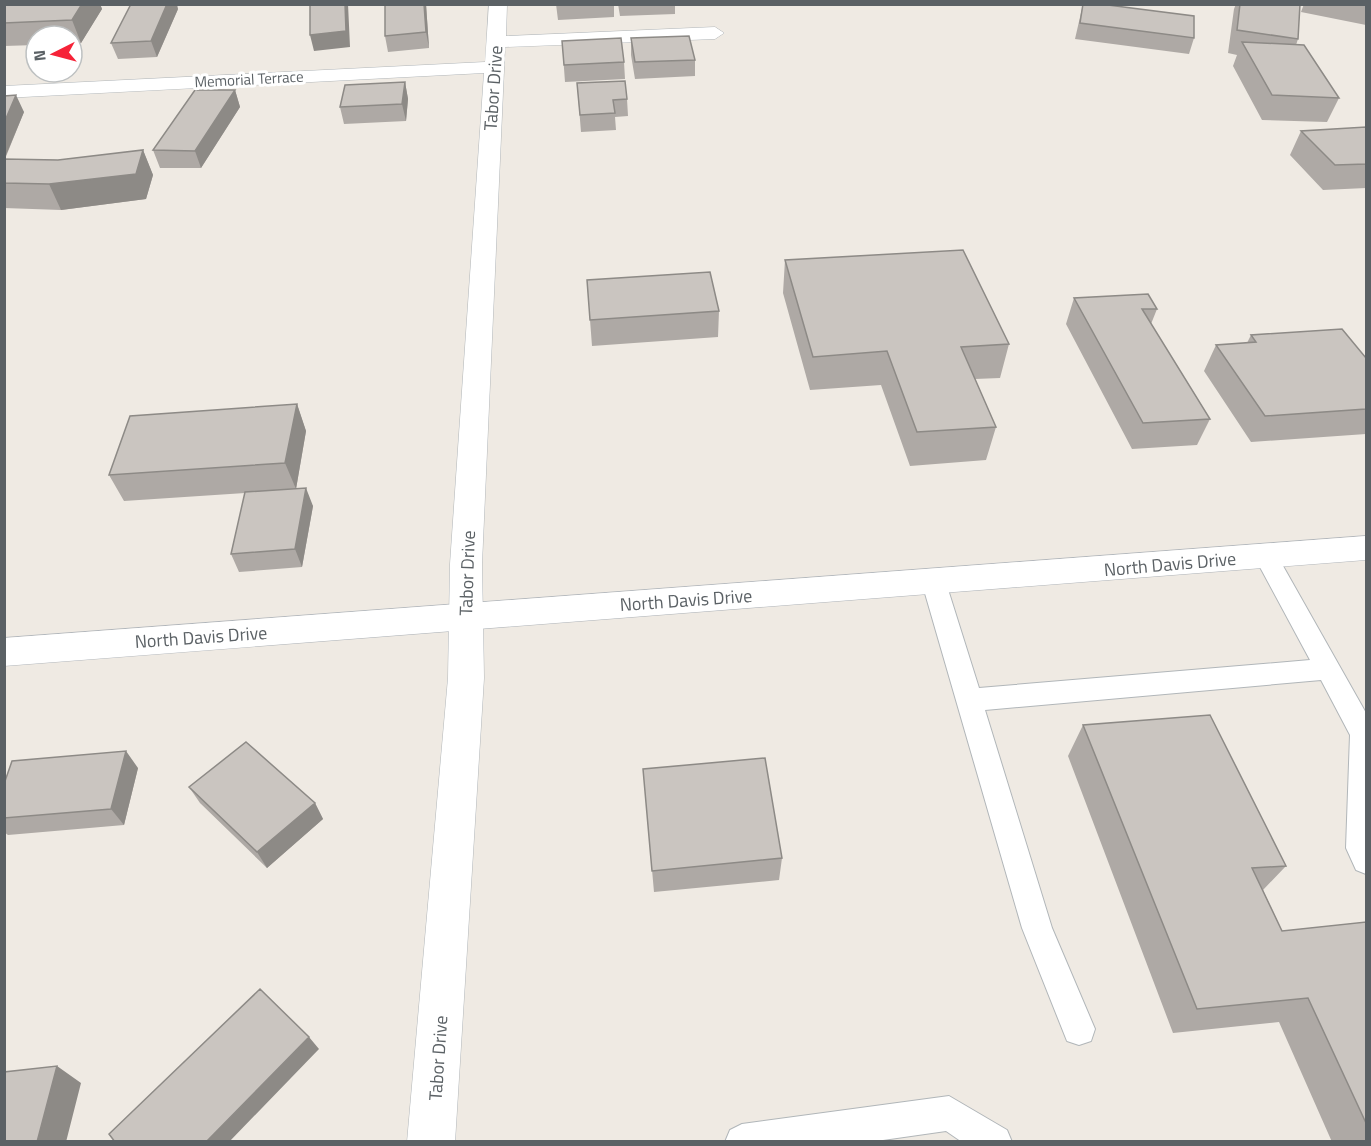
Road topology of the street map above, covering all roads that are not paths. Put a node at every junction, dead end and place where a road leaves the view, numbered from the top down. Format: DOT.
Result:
graph roads {
  1 [pos="498,4"];
  2 [pos="716,33"];
  3 [pos="494,55"];
  4 [pos="4,92"];
  5 [pos="1366,548"];
  6 [pos="1266,556"];
  7 [pos="934,583"];
  8 [pos="466,616"];
  9 [pos="4,652"];
  10 [pos="1329,669"];
  11 [pos="969,700"];
  12 [pos="1366,860"];
  13 [pos="1079,1029"];
  14 [pos="431,1142"];
  15 [pos="742,1142"];
  16 [pos="995,1142"];
  1 -- 3 [label="street, Tabor Drive"];
  2 -- 3 [label="street, Memorial Terrace"];
  3 -- 4 [label="street, Memorial Terrace"];
  3 -- 8 [label="street, Tabor Drive"];
  5 -- 6 [label="street, North Davis Drive"];
  6 -- 7 [label="street, North Davis Drive"];
  6 -- 10 [label="lane"];
  7 -- 8 [label="street, North Davis Drive"];
  7 -- 11 [label="lane"];
  8 -- 9 [label="street, North Davis Drive"];
  8 -- 14 [label="street, Tabor Drive"];
  10 -- 11 [label="lane"];
  10 -- 12 [label="lane"];
  11 -- 13 [label="lane"];
  15 -- 16 [label="lane"];
}
